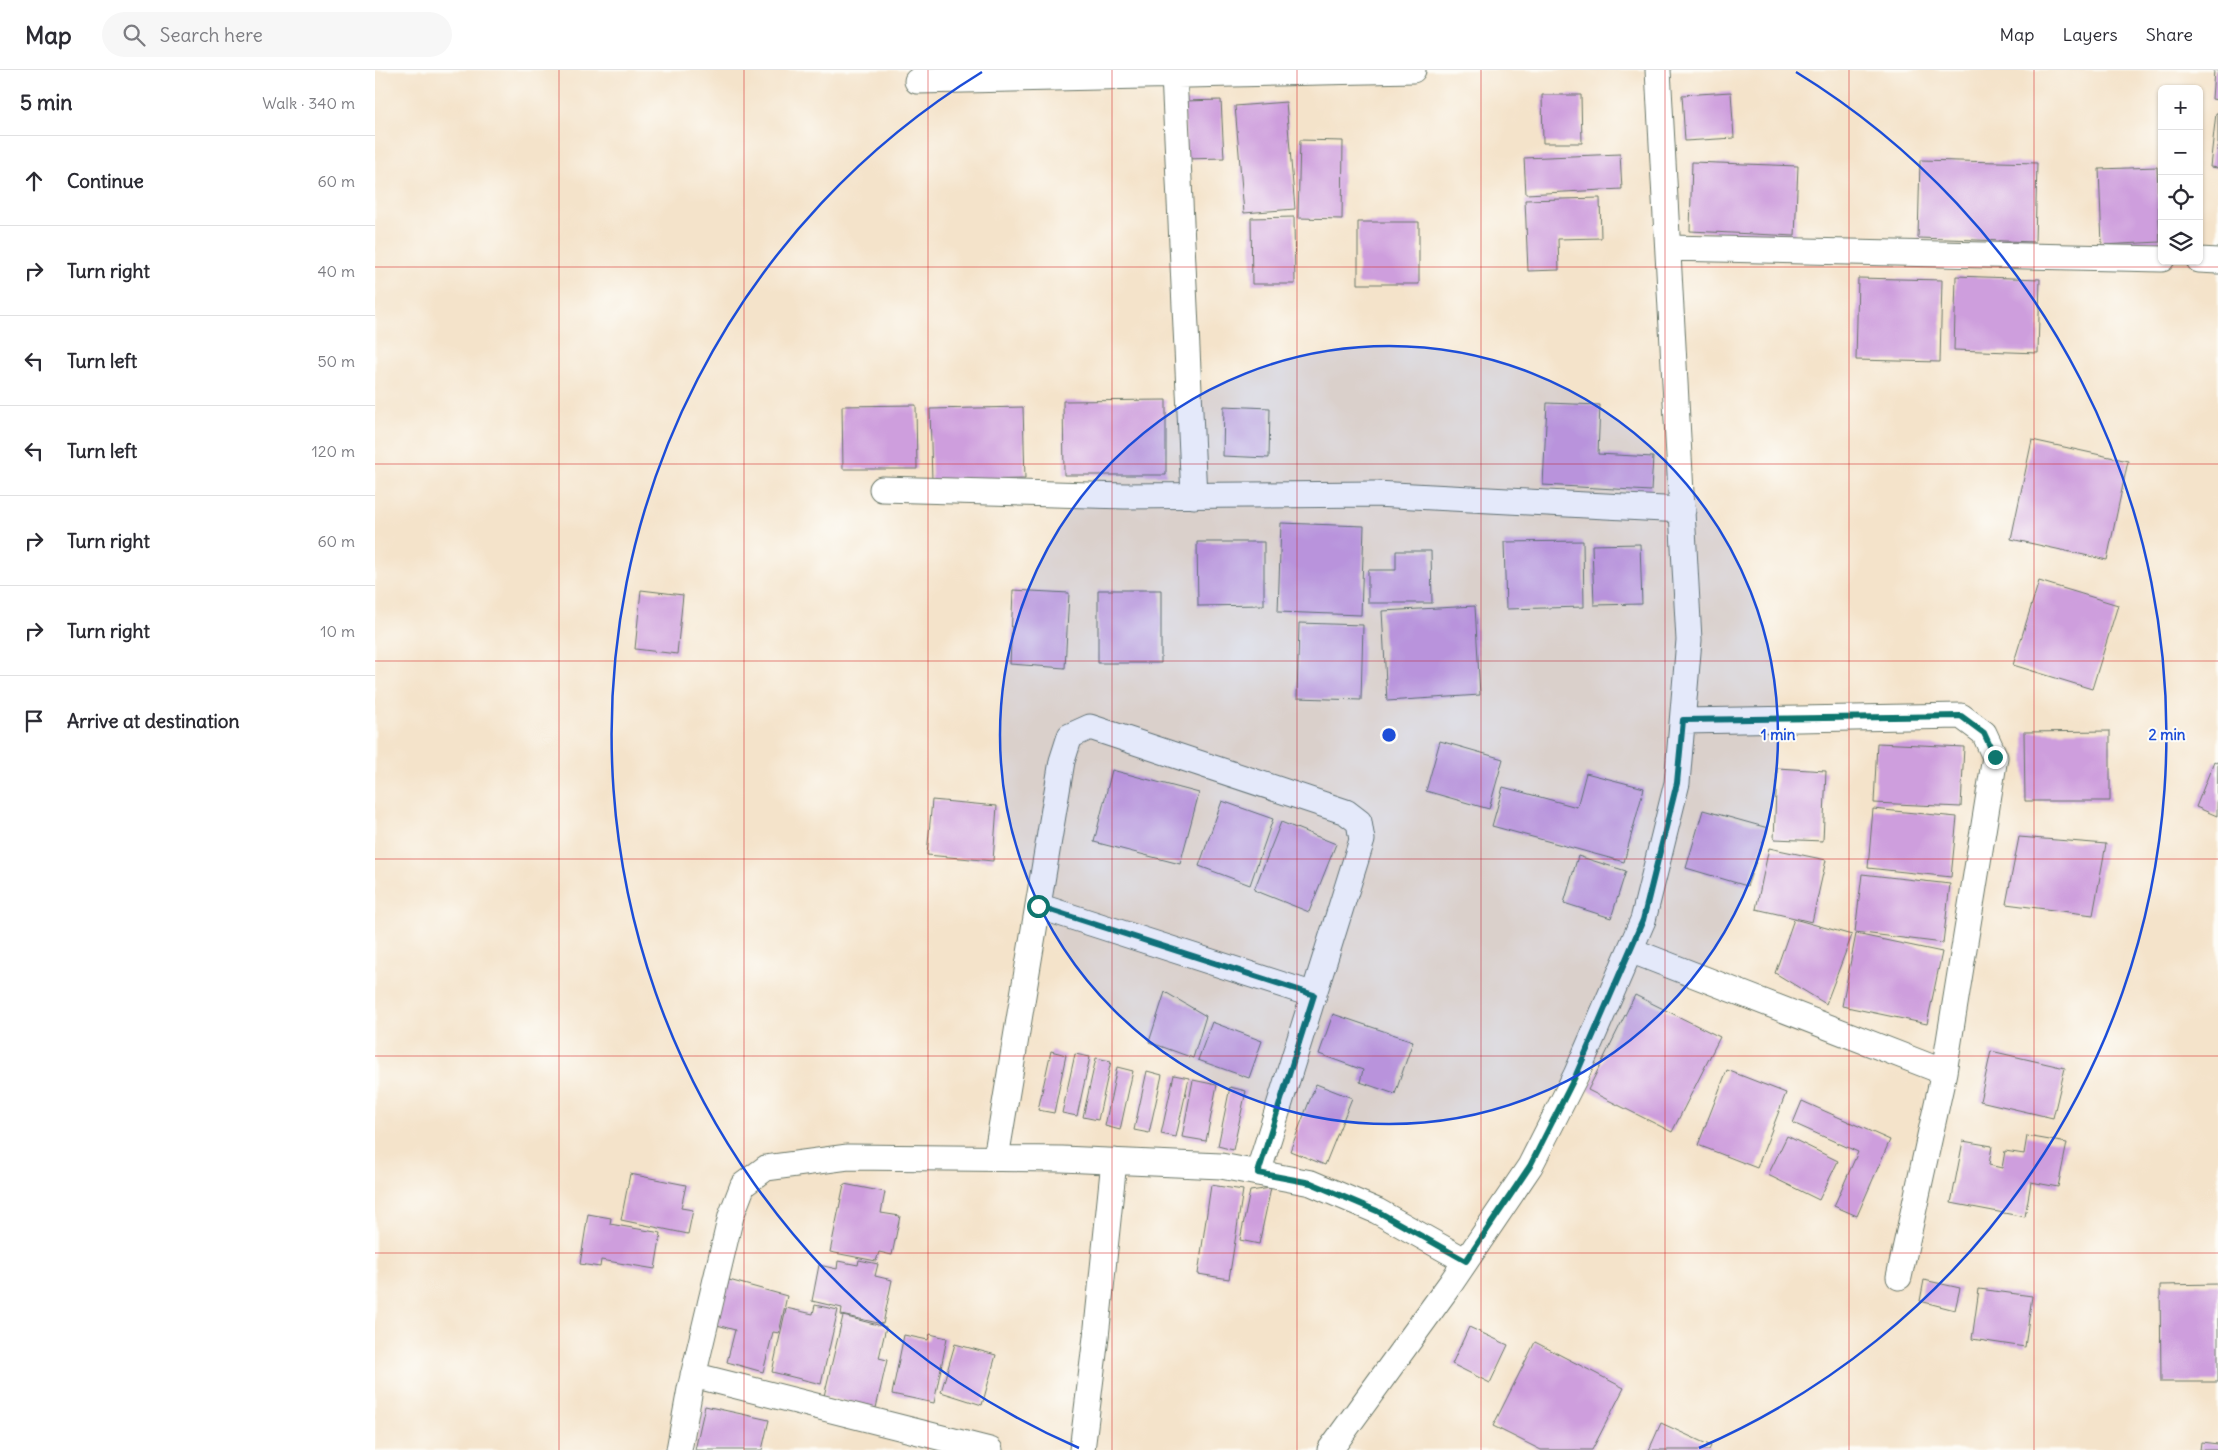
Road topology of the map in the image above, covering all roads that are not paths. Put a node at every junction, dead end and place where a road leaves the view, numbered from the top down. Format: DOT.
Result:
graph roads {
  1 [pos="1413,70"];
  2 [pos="1658,70"];
  3 [pos="1174,75"];
  4 [pos="917,81"];
  5 [pos="1669,248"];
  6 [pos="2158,259"];
  7 [pos="2203,260"];
  8 [pos="2218,261"];
  9 [pos="882,489"];
  10 [pos="1194,496"];
  11 [pos="1683,510"];
  12 [pos="1683,720"];
  13 [pos="1038,906"];
  14 [pos="1630,950"];
  15 [pos="1314,995"];
  16 [pos="1944,1072"];
  17 [pos="996,1158"];
  18 [pos="1114,1161"];
  19 [pos="1258,1173"];
  20 [pos="1466,1261"];
  21 [pos="1899,1277"];
  22 [pos="693,1375"];
  23 [pos="679,1450"];
  24 [pos="990,1450"];
  25 [pos="1082,1450"];
  26 [pos="1330,1450"];
  1 -- 3 [label="street"];
  2 -- 5 [label="street"];
  3 -- 4 [label="street"];
  3 -- 10 [label="street"];
  5 -- 6 [label="street"];
  5 -- 11 [label="street"];
  7 -- 8 [label="street"];
  9 -- 10 [label="street"];
  10 -- 11 [label="street"];
  11 -- 12 [label="street"];
  12 -- 14 [label="street"];
  12 -- 16 [label="street"];
  13 -- 15 [label="street"];
  13 -- 15 [label="street"];
  13 -- 17 [label="street"];
  14 -- 16 [label="street"];
  14 -- 20 [label="street"];
  15 -- 19 [label="street"];
  16 -- 21 [label="street"];
  17 -- 18 [label="street"];
  17 -- 22 [label="street"];
  18 -- 19 [label="street"];
  18 -- 25 [label="street"];
  19 -- 20 [label="street"];
  20 -- 26 [label="street"];
  22 -- 23 [label="street"];
  22 -- 24 [label="street"];
}
